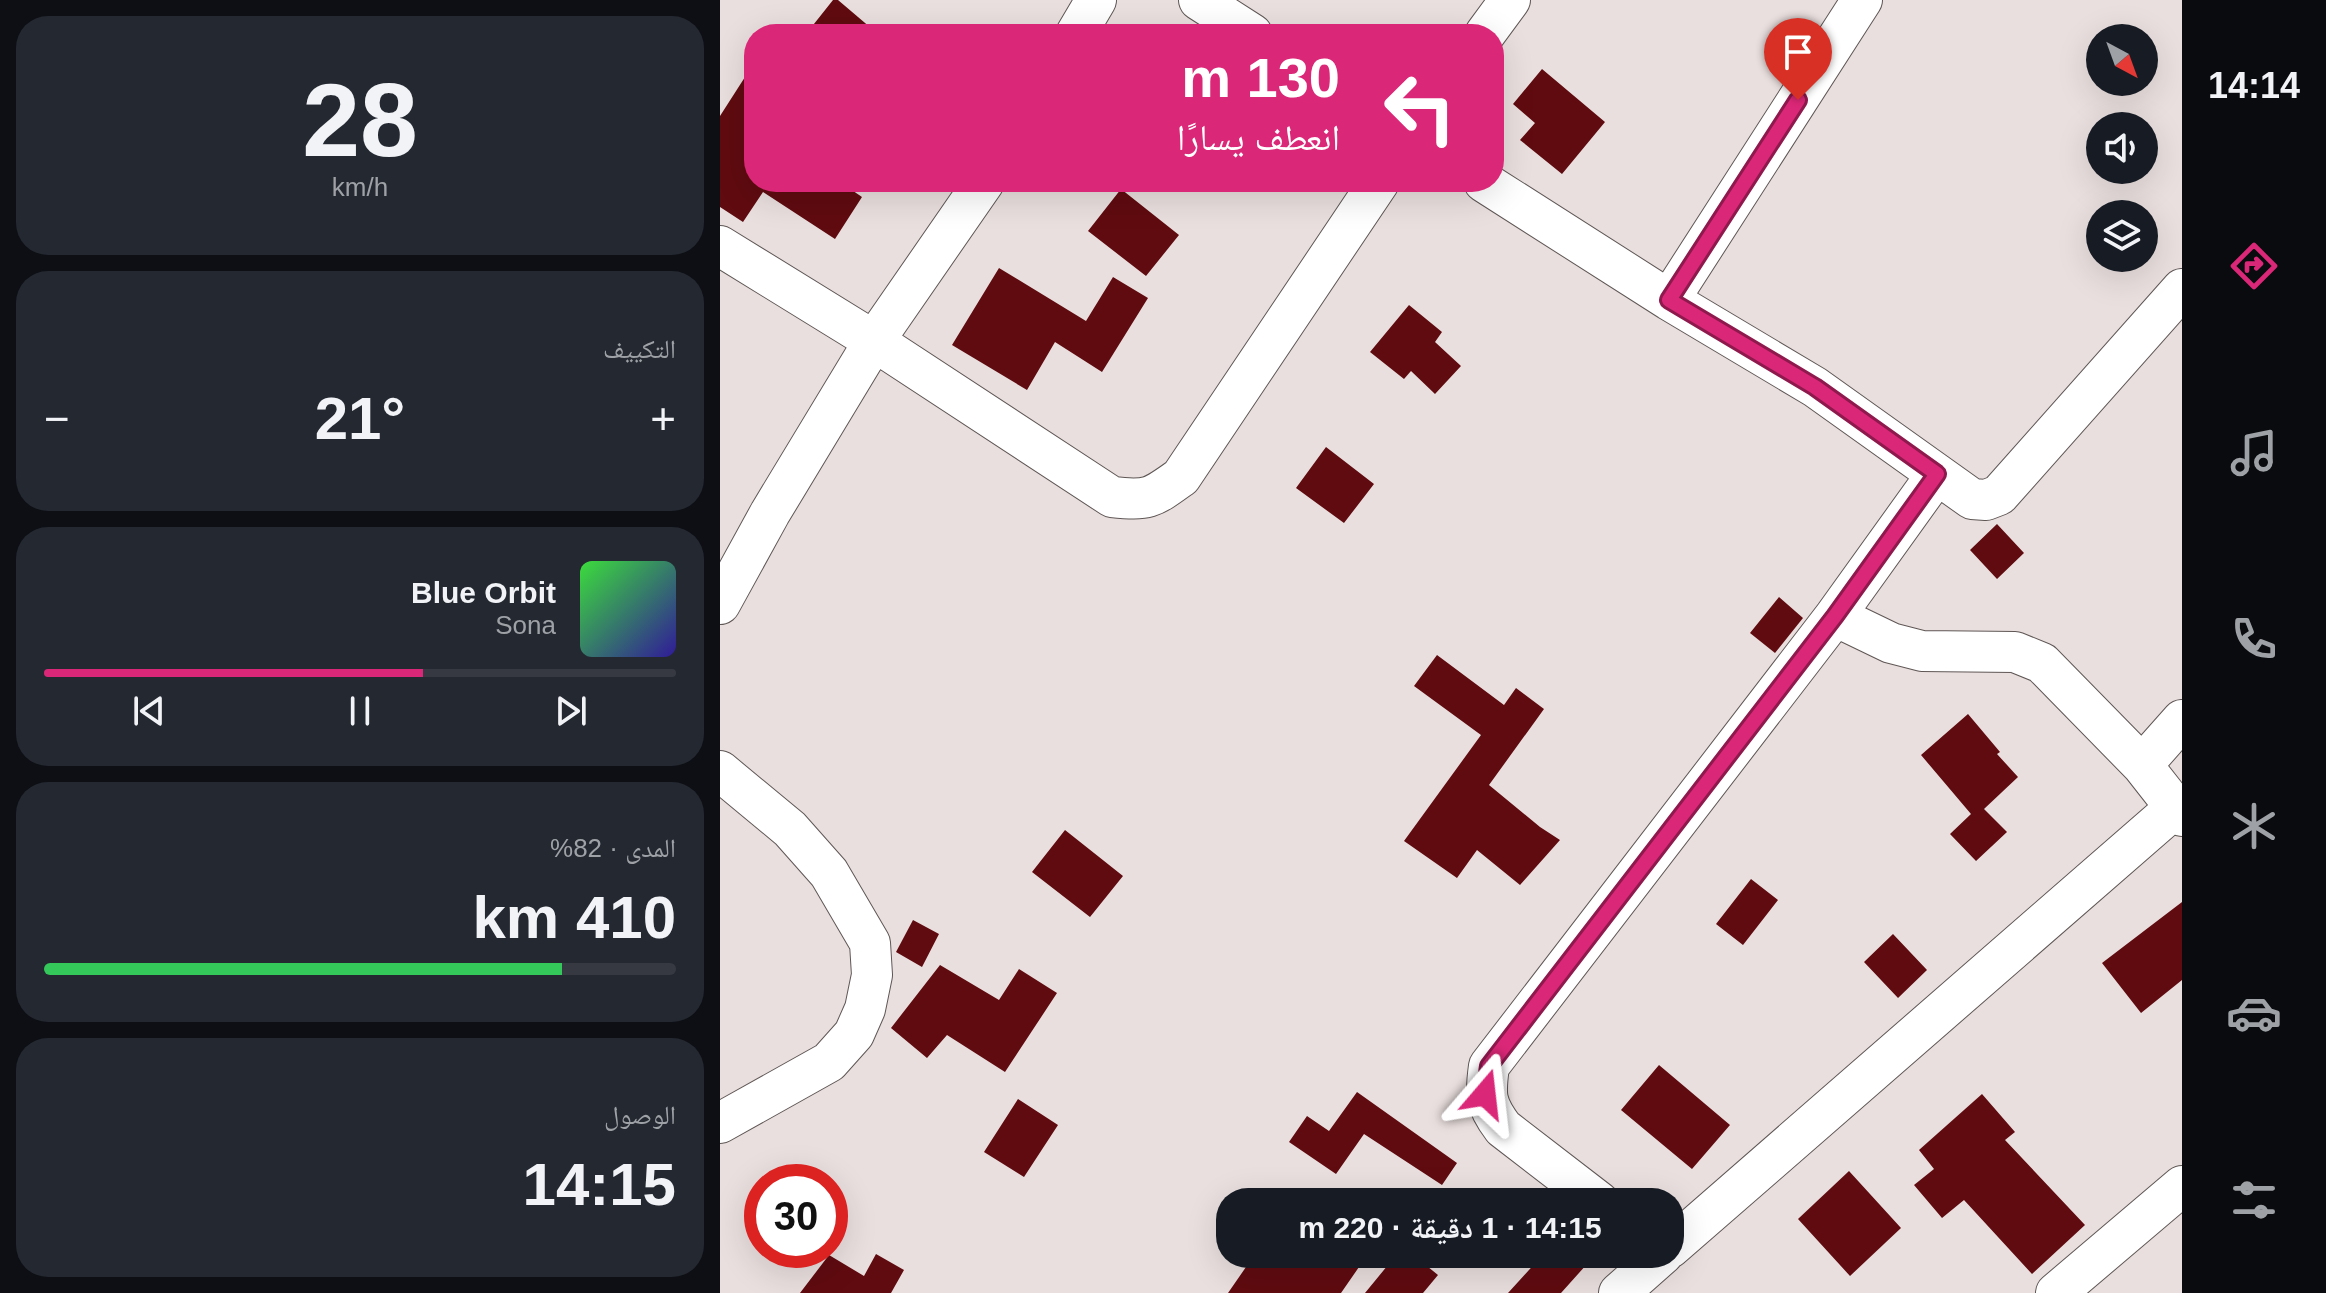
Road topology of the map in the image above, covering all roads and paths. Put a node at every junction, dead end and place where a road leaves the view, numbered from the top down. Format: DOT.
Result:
graph roads {
  1 [pos="1096,0"];
  2 [pos="1199,0"];
  3 [pos="1510,0"];
  4 [pos="1862,0"];
  5 [pos="1082,24"];
  6 [pos="1236,24"];
  7 [pos="1492,24"];
  8 [pos="977,192"];
  9 [pos="1372,192"];
  10 [pos="1500,192"];
  11 [pos="720,246"];
  12 [pos="2182,289"];
  13 [pos="1669,300"];
  14 [pos="874,341"];
  15 [pos="1937,474"];
  16 [pos="720,604"];
  17 [pos="1835,616"];
  18 [pos="2182,720"];
  19 [pos="2142,765"];
  20 [pos="720,771"];
  21 [pos="2179,812"];
  22 [pos="720,1123"];
  23 [pos="2182,1186"];
  24 [pos="1581,1188"];
  25 [pos="1684,1236"];
  26 [pos="1647,1268"];
  27 [pos="1619,1293"];
  28 [pos="2056,1293"];
  1 -- 5 [label="street"];
  2 -- 6 [label="street"];
  3 -- 7 [label="street"];
  4 -- 13 [label="street"];
  8 -- 14 [label="street"];
  9 -- 14 [label="street"];
  10 -- 13 [label="street"];
  11 -- 14 [label="street"];
  12 -- 15 [label="street"];
  13 -- 15 [label="street"];
  14 -- 16 [label="street"];
  15 -- 17 [label="street"];
  17 -- 19 [label="street"];
  17 -- 24 [label="street"];
  18 -- 19 [label="street"];
  19 -- 21 [label="street"];
  20 -- 22 [label="street"];
  21 -- 25 [label="street"];
  23 -- 28 [label="street"];
  26 -- 27 [label="street"];
}
